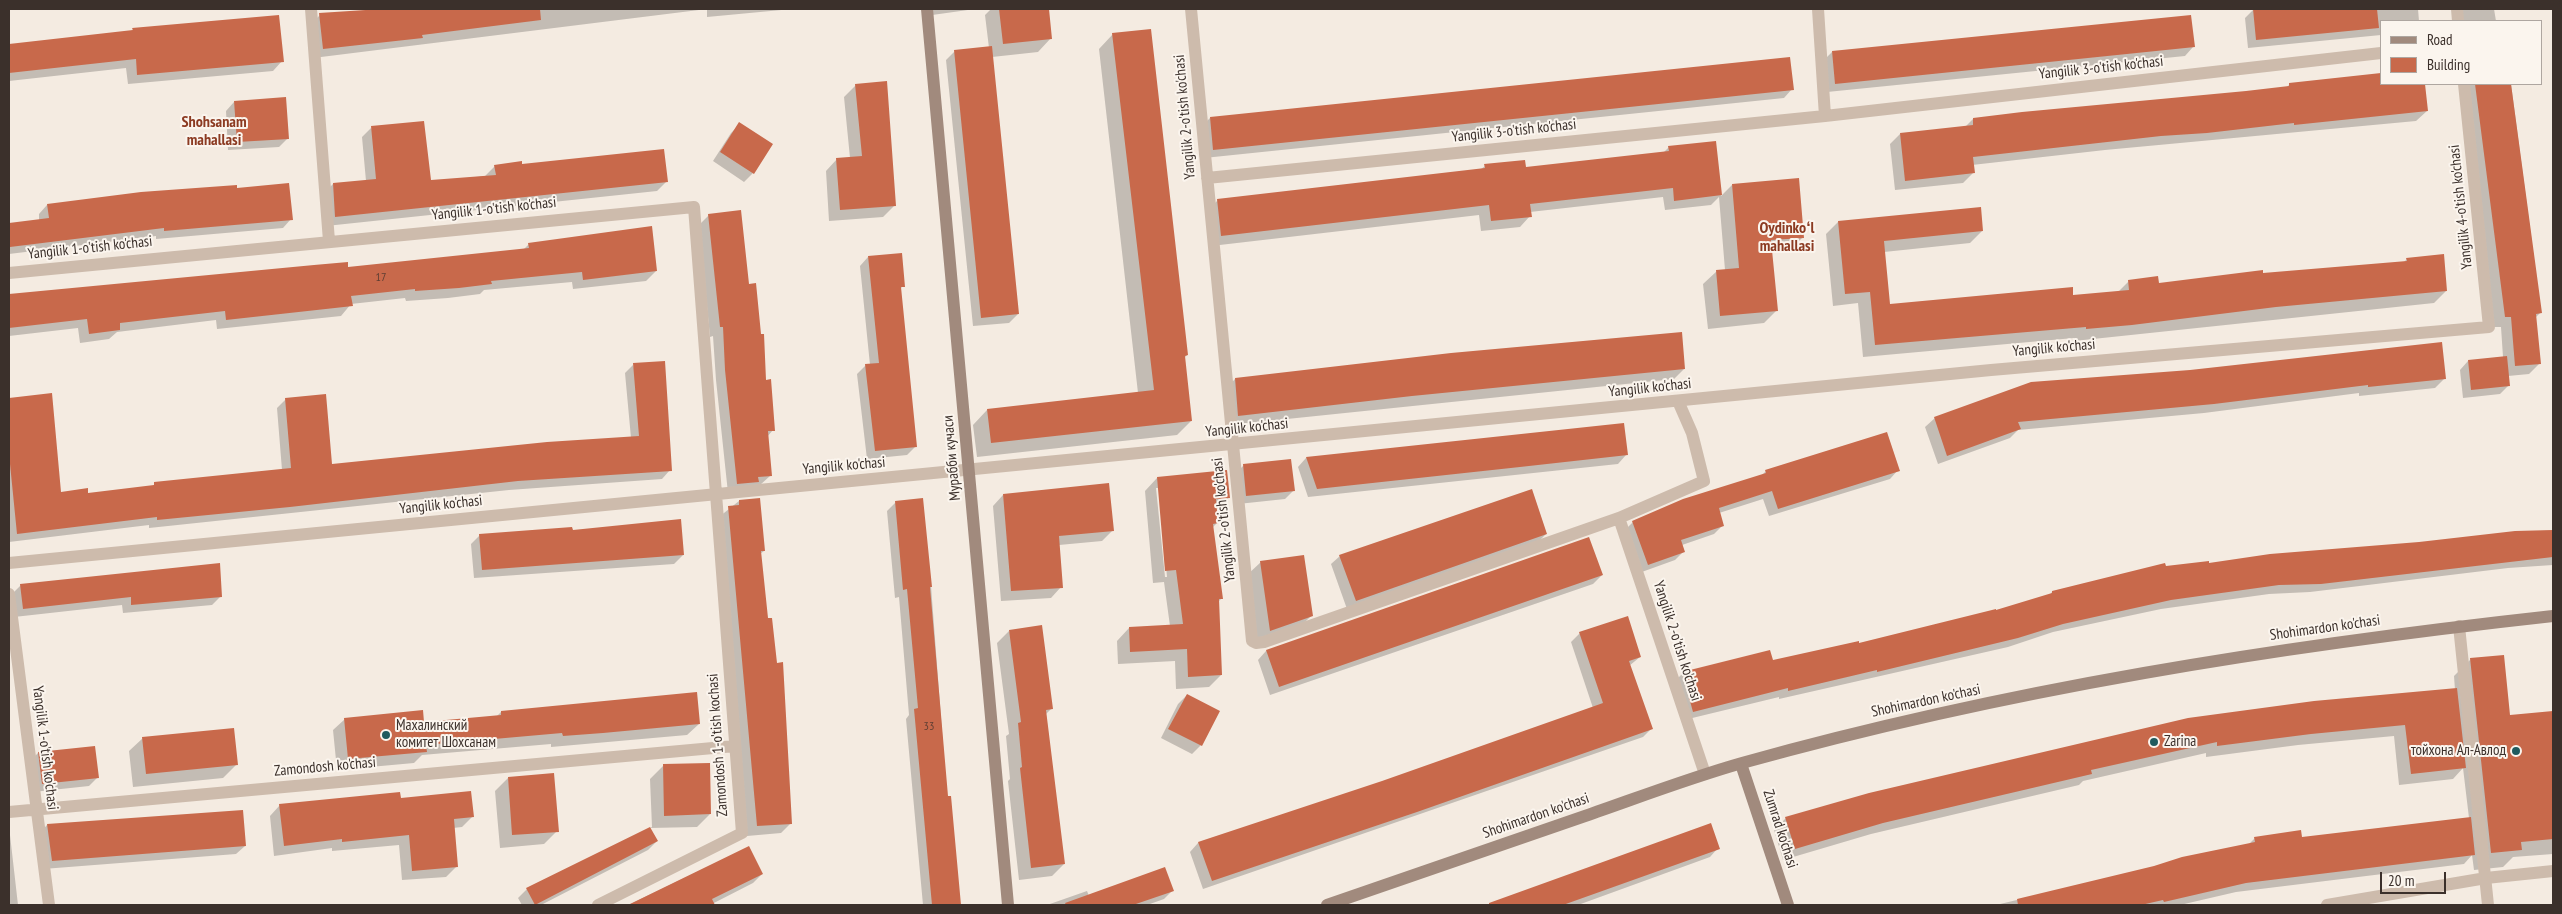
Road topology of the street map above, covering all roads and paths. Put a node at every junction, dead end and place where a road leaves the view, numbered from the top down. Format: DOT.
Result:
graph roads {
  1 [pos="311,9"];
  2 [pos="927,9"];
  3 [pos="1191,9"];
  4 [pos="1818,9"];
  5 [pos="2380,53"];
  6 [pos="2464,85"];
  7 [pos="1825,116"];
  8 [pos="1207,178"];
  9 [pos="330,241"];
  10 [pos="9,272"];
  11 [pos="2489,327"];
  12 [pos="1678,401"];
  13 [pos="1233,445"];
  14 [pos="970,470"];
  15 [pos="715,494"];
  16 [pos="1619,518"];
  17 [pos="9,563"];
  18 [pos="9,594"];
  19 [pos="2553,616"];
  20 [pos="2459,626"];
  21 [pos="735,746"];
  22 [pos="1741,764"];
  23 [pos="1705,774"];
  24 [pos="37,809"];
  25 [pos="9,812"];
  26 [pos="2553,871"];
  27 [pos="2486,878"];
  28 [pos="49,905"];
  29 [pos="598,905"];
  30 [pos="1008,905"];
  31 [pos="1327,905"];
  32 [pos="1788,905"];
  33 [pos="2328,905"];
  34 [pos="2488,905"];
  1 -- 9 [label="street"];
  2 -- 14 [label="main road, Мурабби кучаси"];
  3 -- 8 [label="street, Yangilik 2-o'tish ko'chasi"];
  4 -- 7 [label="street"];
  5 -- 7 [label="street, Yangilik 3-o'tish ko'chasi"];
  6 -- 11 [label="street, Yangilik 4-o'tish ko'chasi"];
  7 -- 8 [label="street, Yangilik 3-o'tish ko'chasi"];
  8 -- 13 [label="street, Yangilik 2-o'tish ko'chasi"];
  9 -- 10 [label="street, Yangilik 1-o'tish ko'chasi"];
  9 -- 15 [label="street, Yangilik 1-o'tish ko'chasi"];
  11 -- 12 [label="street, Yangilik ko'chasi"];
  12 -- 13 [label="street, Yangilik ko'chasi"];
  12 -- 16 [label="street, Yangilik 2-o'tish ko'chasi"];
  13 -- 14 [label="street, Yangilik ko'chasi"];
  13 -- 16 [label="street, Yangilik 2-o'tish ko'chasi"];
  14 -- 15 [label="street, Yangilik ko'chasi"];
  14 -- 30 [label="main road, Мурабби кучаси"];
  15 -- 17 [label="street, Yangilik ko'chasi"];
  15 -- 21 [label="street, Zamondosh 1-o'tish kochasi"];
  16 -- 23 [label="street, Yangilik 2-o'tish ko'chasi"];
  18 -- 24 [label="street, Yangilik 1-o'tish ko'chasi"];
  19 -- 20 [label="main road, Shohimardon ko'chasi"];
  20 -- 22 [label="main road, Shohimardon ko'chasi"];
  20 -- 27 [label="street"];
  21 -- 24 [label="street, Zamondosh ko'chasi"];
  21 -- 29 [label="street, Zamondosh 1-o'tish kochasi"];
  22 -- 23 [label="main road, Shohimardon ko'chasi"];
  22 -- 32 [label="main road, Zumrad ko'chasi"];
  23 -- 31 [label="main road, Shohimardon ko'chasi"];
  24 -- 25 [label="street, Zamondosh ko'chasi"];
  24 -- 28 [label="street, Yangilik 1-o'tish ko'chasi"];
  26 -- 27 [label="street"];
  27 -- 33 [label="street"];
  27 -- 34 [label="street"];
}
